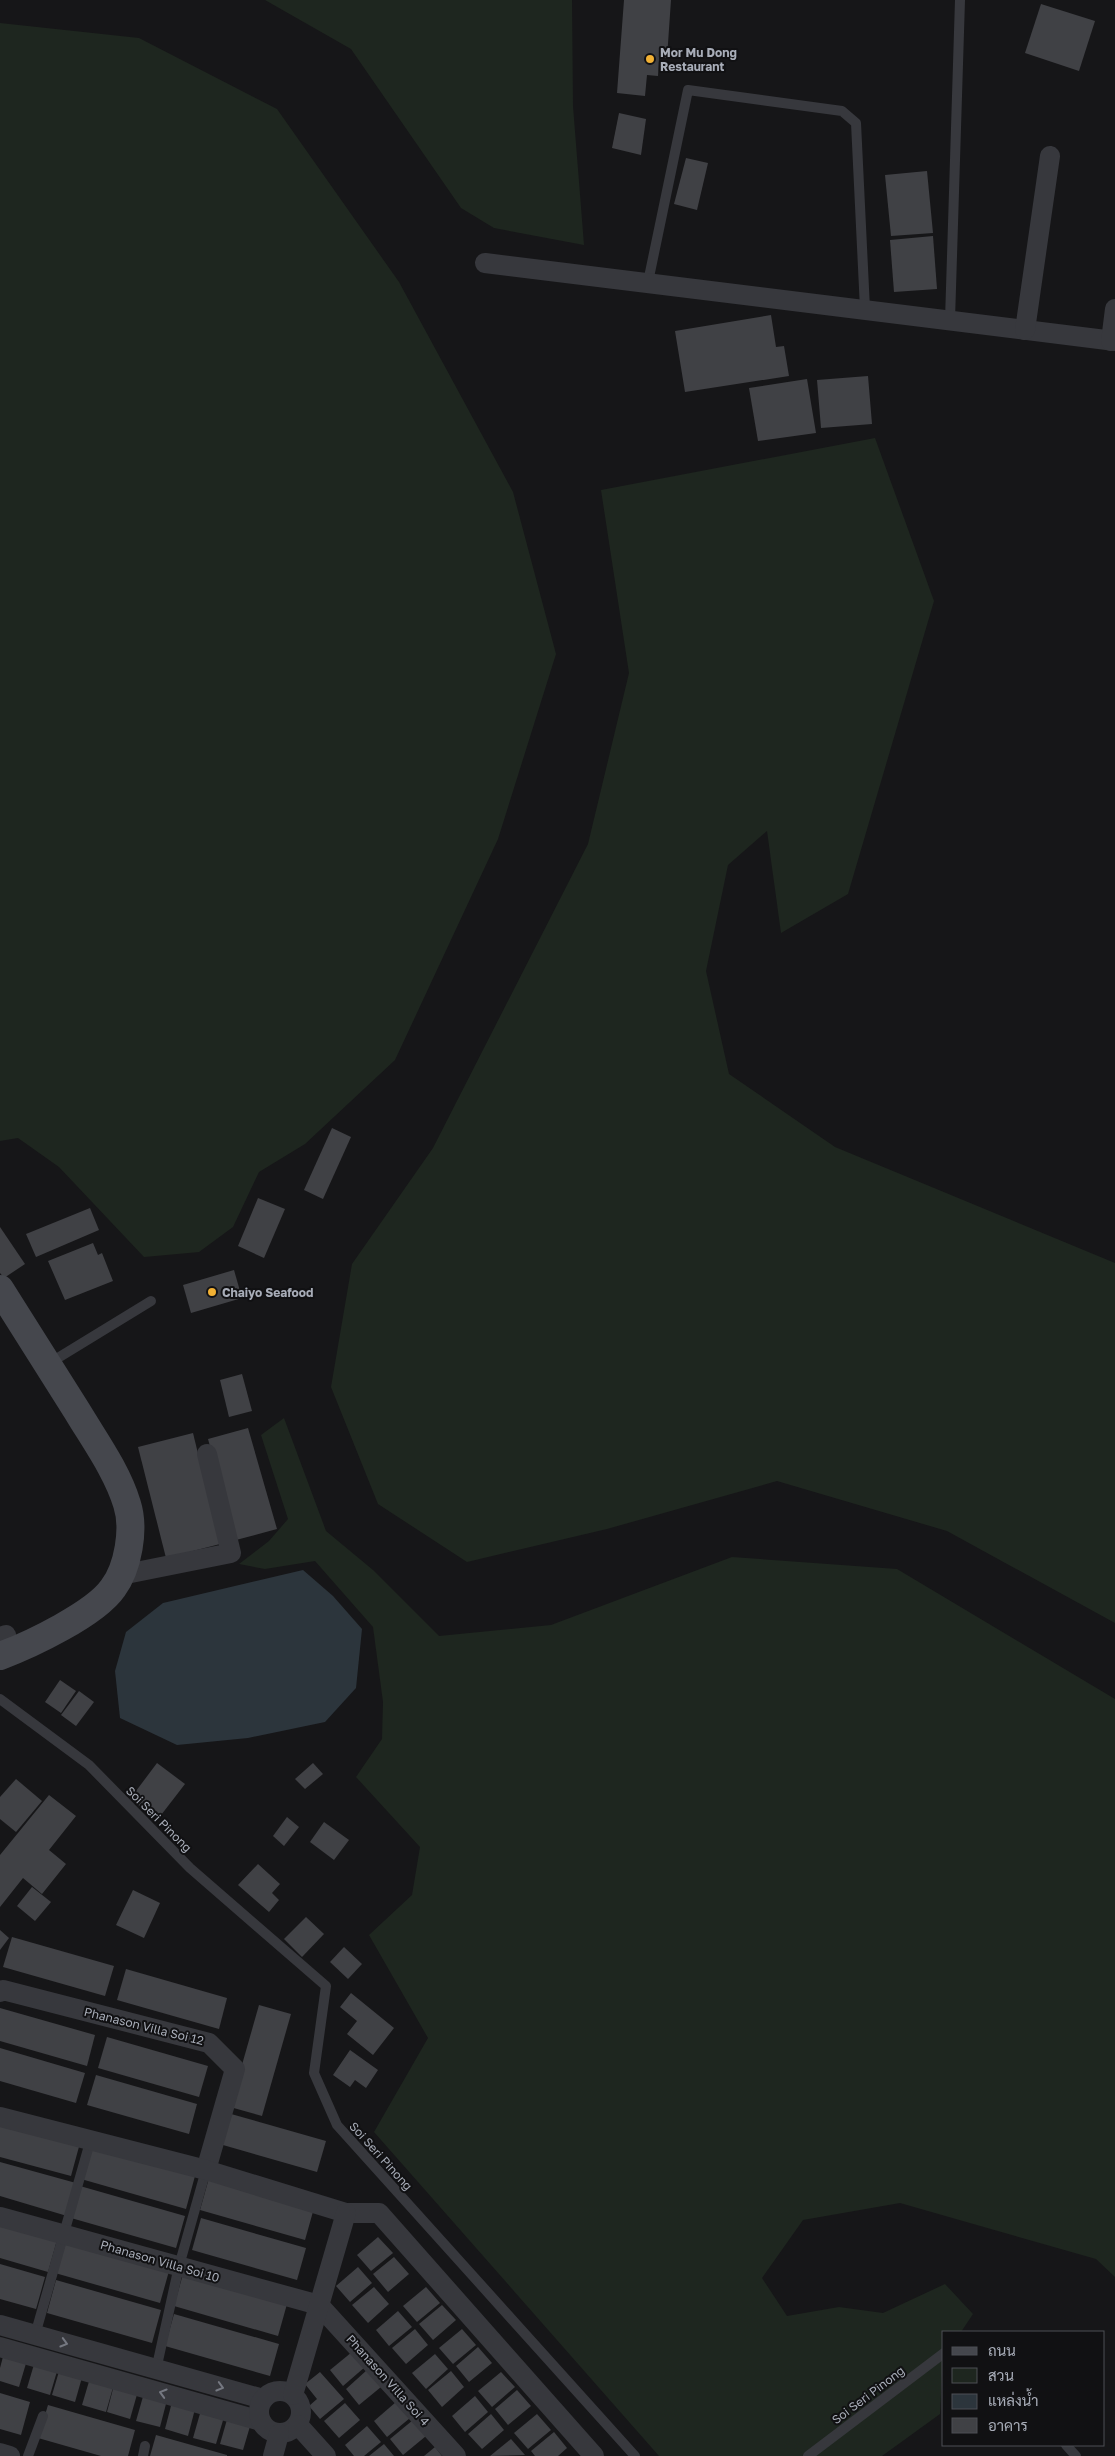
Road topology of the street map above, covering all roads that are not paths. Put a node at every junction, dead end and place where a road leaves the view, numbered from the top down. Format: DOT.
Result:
graph roads {
  1 [pos="960,0"];
  2 [pos="1050,156"];
  3 [pos="485,263"];
  4 [pos="648,282"];
  5 [pos="865,309"];
  6 [pos="1115,309"];
  7 [pos="950,320"];
  8 [pos="1025,330"];
  9 [pos="1113,341"];
  10 [pos="0,1289"];
  11 [pos="150,1301"];
  12 [pos="47,1364"];
  13 [pos="207,1454"];
  14 [pos="121,1575"];
  15 [pos="2,1643"];
  16 [pos="0,1699"];
  17 [pos="0,1992"];
  18 [pos="0,2117"];
  19 [pos="90,2142"];
  20 [pos="206,2170"];
  21 [pos="346,2213"];
  22 [pos="0,2217"];
  23 [pos="63,2234"];
  24 [pos="179,2266"];
  25 [pos="319,2305"];
  26 [pos="0,2325"];
  27 [pos="35,2335"];
  28 [pos="0,2347"];
  29 [pos="942,2355"];
  30 [pos="156,2370"];
  31 [pos="293,2395"];
  32 [pos="263,2399"];
  33 [pos="43,2416"];
  34 [pos="261,2421"];
  35 [pos="298,2424"];
  36 [pos="279,2434"];
  37 [pos="1067,2446"];
  38 [pos="0,2453"];
  39 [pos="10,2456"];
  40 [pos="28,2456"];
  41 [pos="273,2456"];
  42 [pos="326,2456"];
  43 [pos="456,2456"];
  44 [pos="594,2456"];
  45 [pos="635,2456"];
  46 [pos="808,2456"];
  47 [pos="1076,2456"];
  1 -- 7 [label="lane"];
  2 -- 8 [label="street"];
  3 -- 4 [label="street"];
  4 -- 5 [label="street"];
  4 -- 5 [label="lane"];
  5 -- 7 [label="street"];
  6 -- 9 [label="street"];
  7 -- 8 [label="street"];
  8 -- 9 [label="street"];
  10 -- 12 [label="street"];
  11 -- 12 [label="lane"];
  12 -- 14 [label="street"];
  13 -- 14 [label="street"];
  14 -- 15 [label="street"];
  16 -- 45 [label="lane, Soi Seri Pinong"];
  17 -- 20 [label="street, Phanason Villa Soi 12"];
  18 -- 19 [label="street"];
  19 -- 20 [label="street"];
  19 -- 23 [label="lane"];
  20 -- 21 [label="street"];
  20 -- 24 [label="lane"];
  21 -- 25 [label="street"];
  21 -- 44 [label="street"];
  22 -- 23 [label="street, Phanason Villa Soi 10"];
  23 -- 24 [label="street, Phanason Villa Soi 10"];
  23 -- 27 [label="lane"];
  24 -- 25 [label="street, Phanason Villa Soi 10"];
  24 -- 30 [label="lane"];
  25 -- 31 [label="street"];
  25 -- 43 [label="street, Phanason Villa Soi 4"];
  26 -- 27 [label="street"];
  27 -- 30 [label="street, one-way"];
  34 -- 28 [label="street, one-way"];
  29 -- 46 [label="lane, Soi Seri Pinong"];
  30 -- 32 [label="street, one-way"];
  31 -- 32 [label="street"];
  31 -- 35 [label="street"];
  32 -- 34 [label="street"];
  33 -- 40 [label="lane"];
  34 -- 36 [label="street"];
  35 -- 36 [label="street"];
  35 -- 42 [label="street"];
  36 -- 41 [label="street"];
  37 -- 47 [label="lane"];
  38 -- 39 [label="street"];
}
